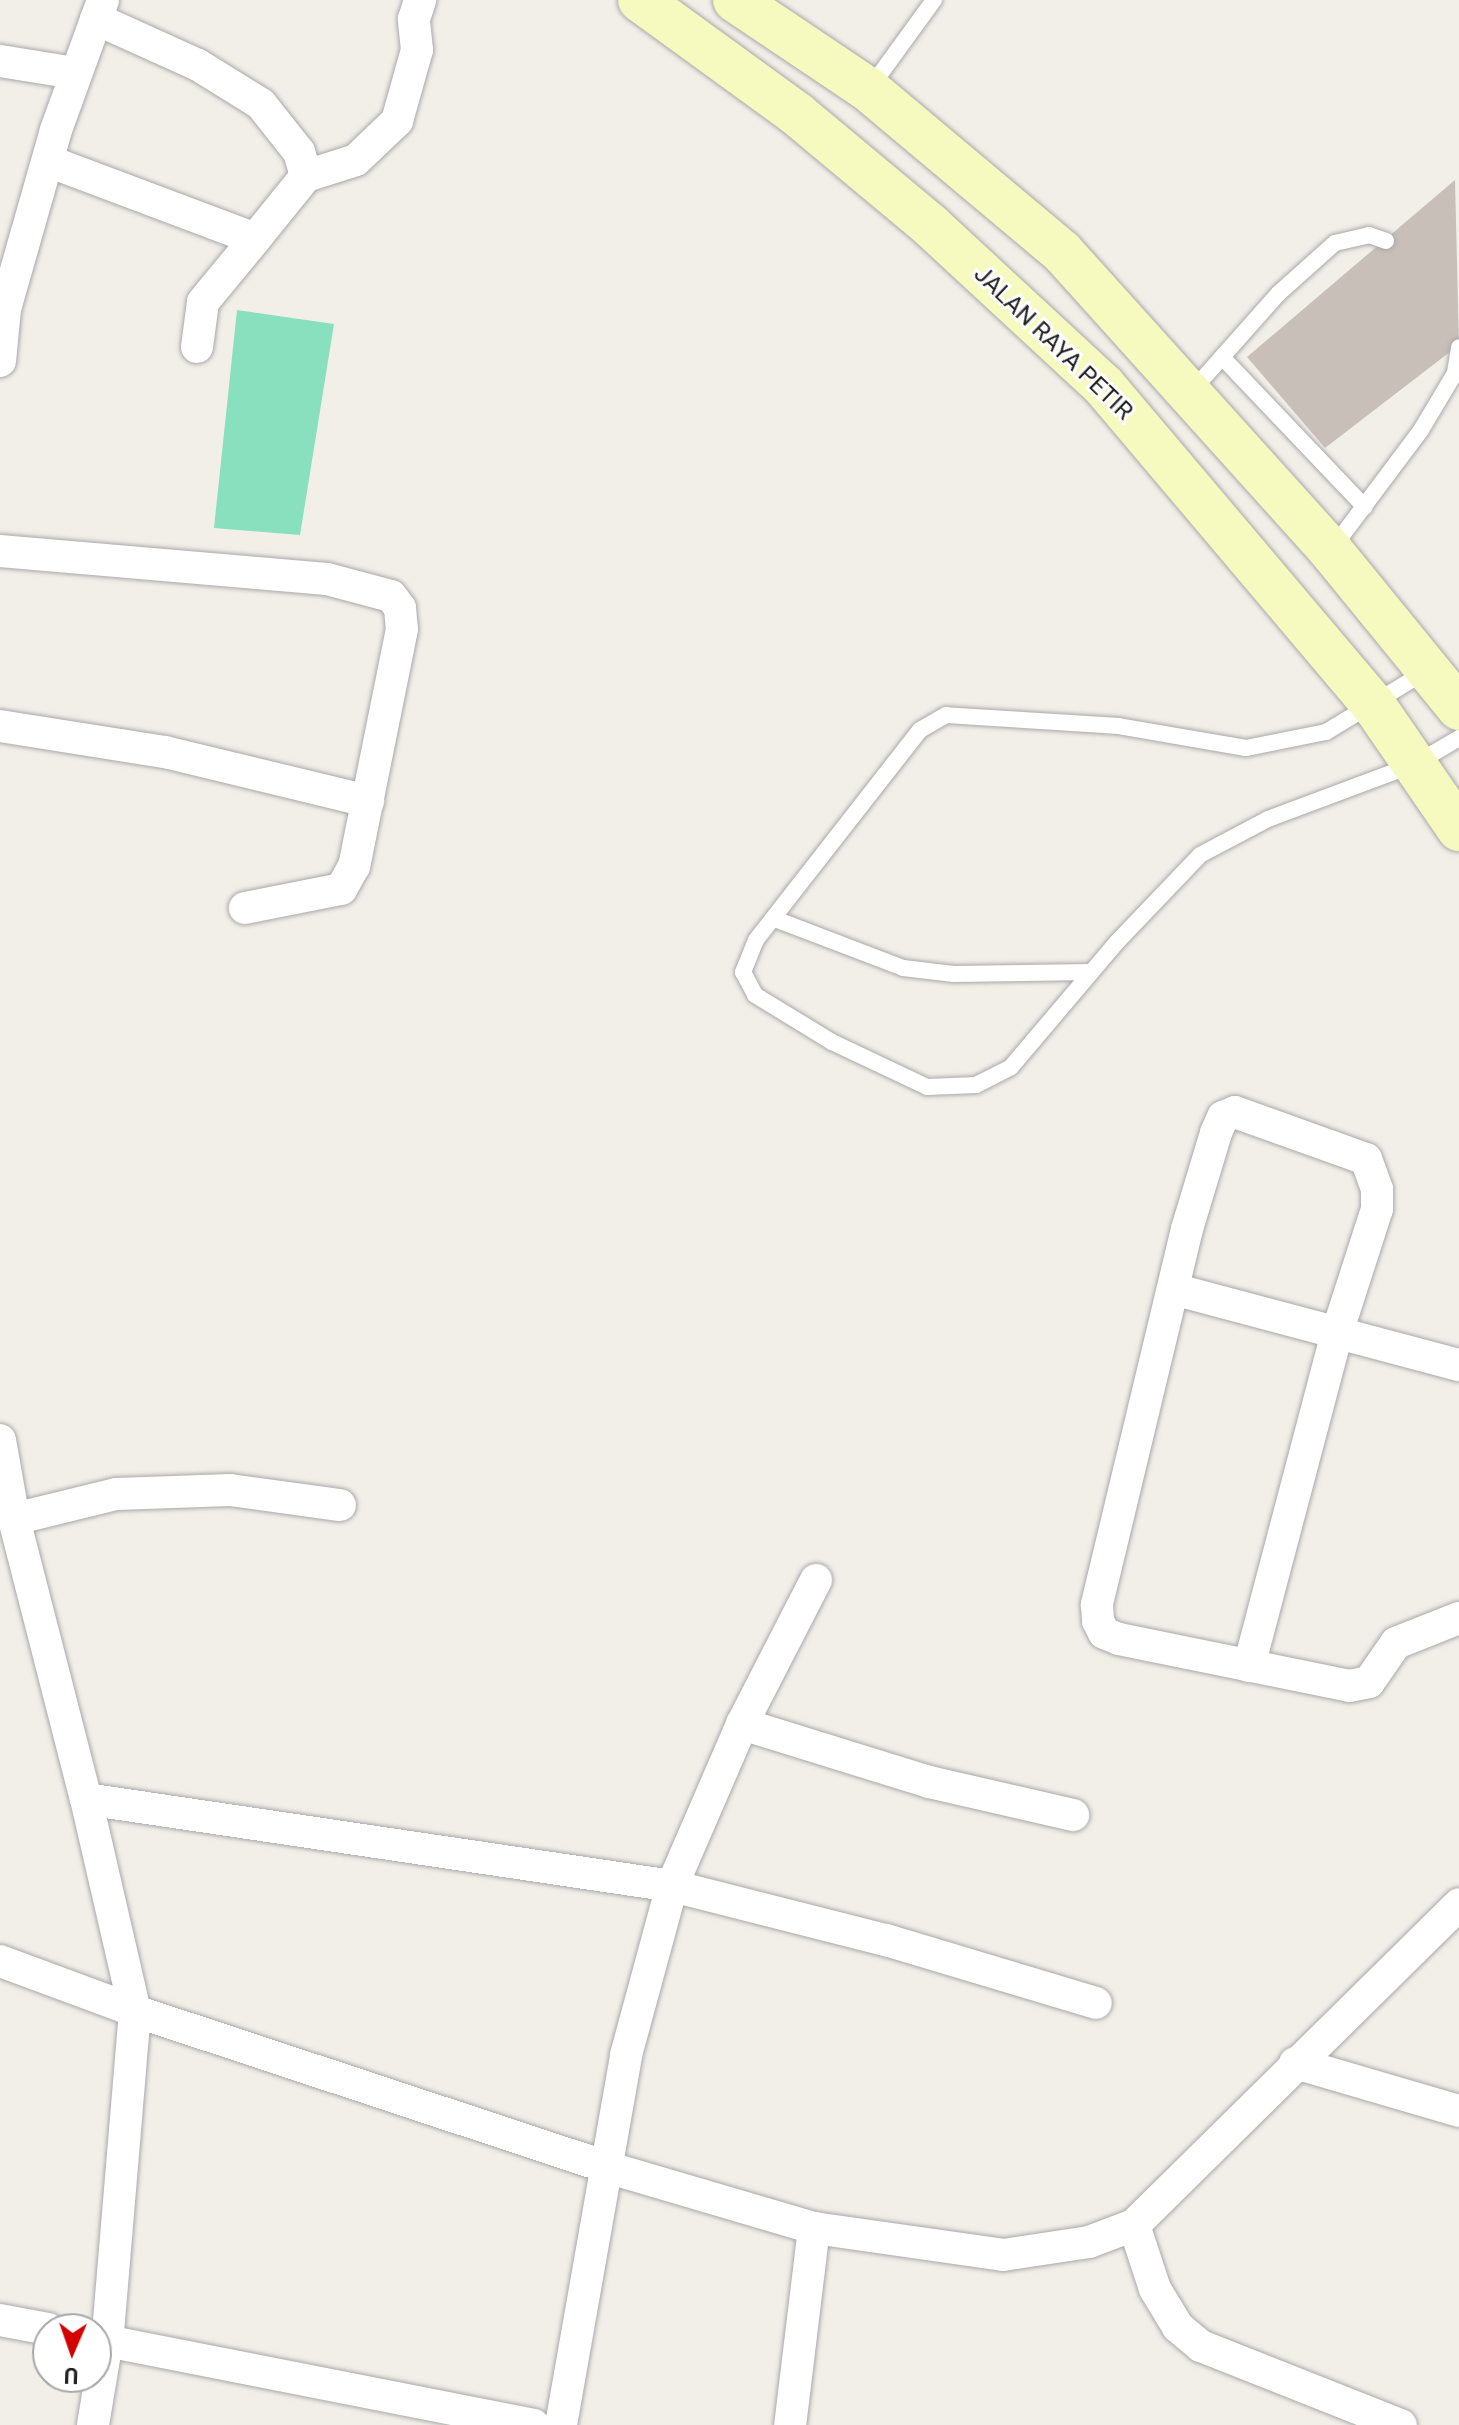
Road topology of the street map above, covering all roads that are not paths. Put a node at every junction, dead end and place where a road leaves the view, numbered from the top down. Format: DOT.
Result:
graph roads {
  1 [pos="420,0"];
  2 [pos="640,0"];
  3 [pos="735,0"];
  4 [pos="934,0"];
  5 [pos="100,10"];
  6 [pos="0,61"];
  7 [pos="74,73"];
  8 [pos="869,90"];
  9 [pos="48,161"];
  10 [pos="306,176"];
  11 [pos="255,239"];
  12 [pos="1386,241"];
  13 [pos="3,308"];
  14 [pos="197,347"];
  15 [pos="1459,347"];
  16 [pos="1222,357"];
  17 [pos="0,361"];
  18 [pos="1191,392"];
  19 [pos="1365,507"];
  20 [pos="0,551"];
  21 [pos="1331,551"];
  22 [pos="1430,669"];
  23 [pos="1373,704"];
  24 [pos="1459,708"];
  25 [pos="0,726"];
  26 [pos="1459,738"];
  27 [pos="1415,764"];
  28 [pos="368,801"];
  29 [pos="1459,829"];
  30 [pos="245,908"];
  31 [pos="775,919"];
  32 [pos="1091,972"];
  33 [pos="1173,1289"];
  34 [pos="1336,1336"];
  35 [pos="1459,1365"];
  36 [pos="0,1440"];
  37 [pos="340,1505"];
  38 [pos="14,1519"];
  39 [pos="816,1580"];
  40 [pos="1459,1618"];
  41 [pos="1249,1666"];
  42 [pos="742,1724"];
  43 [pos="86,1799"];
  44 [pos="1073,1815"];
  45 [pos="672,1886"];
  46 [pos="1459,1904"];
  47 [pos="0,1961"];
  48 [pos="1096,2003"];
  49 [pos="135,2011"];
  50 [pos="1295,2063"];
  51 [pos="1459,2111"];
  52 [pos="603,2166"];
  53 [pos="1134,2225"];
  54 [pos="814,2228"];
  55 [pos="104,2313"];
  56 [pos="0,2320"];
  57 [pos="32,2326"];
  58 [pos="112,2342"];
  59 [pos="96,2393"];
  60 [pos="93,2425"];
  61 [pos="534,2425"];
  62 [pos="561,2425"];
  63 [pos="790,2425"];
  64 [pos="1401,2425"];
  1 -- 10 [label="street"];
  2 -- 23 [label="main road, JALAN RAYA PETIR"];
  3 -- 8 [label="main road"];
  4 -- 8 [label="lane"];
  5 -- 7 [label="street"];
  5 -- 10 [label="street"];
  6 -- 7 [label="street"];
  7 -- 9 [label="street"];
  8 -- 18 [label="main road"];
  9 -- 11 [label="street"];
  9 -- 13 [label="street"];
  10 -- 11 [label="street"];
  11 -- 14 [label="street"];
  12 -- 16 [label="lane"];
  13 -- 17 [label="street"];
  15 -- 19 [label="lane"];
  16 -- 18 [label="lane"];
  16 -- 19 [label="lane"];
  18 -- 21 [label="main road"];
  19 -- 21 [label="lane"];
  20 -- 28 [label="street"];
  21 -- 22 [label="main road"];
  22 -- 23 [label="lane"];
  22 -- 24 [label="main road"];
  23 -- 27 [label="main road, JALAN RAYA PETIR"];
  23 -- 31 [label="lane"];
  25 -- 28 [label="street"];
  26 -- 27 [label="lane"];
  27 -- 29 [label="main road, JALAN RAYA PETIR"];
  27 -- 32 [label="lane"];
  28 -- 30 [label="street"];
  31 -- 32 [label="lane"];
  31 -- 32 [label="lane"];
  33 -- 34 [label="street"];
  33 -- 34 [label="street"];
  33 -- 41 [label="street"];
  34 -- 35 [label="street"];
  34 -- 41 [label="street"];
  36 -- 38 [label="street"];
  37 -- 38 [label="street"];
  38 -- 43 [label="street"];
  39 -- 42 [label="street"];
  40 -- 41 [label="street"];
  42 -- 44 [label="street"];
  42 -- 45 [label="street"];
  43 -- 45 [label="street"];
  43 -- 49 [label="street"];
  45 -- 48 [label="street"];
  45 -- 52 [label="street"];
  46 -- 50 [label="street"];
  47 -- 49 [label="street"];
  49 -- 52 [label="street"];
  49 -- 55 [label="street"];
  50 -- 51 [label="street"];
  50 -- 53 [label="street"];
  52 -- 54 [label="street"];
  52 -- 62 [label="street"];
  53 -- 54 [label="street"];
  53 -- 64 [label="street"];
  54 -- 63 [label="street"];
  56 -- 57 [label="street"];
  58 -- 61 [label="street"];
  59 -- 60 [label="street"];
}
